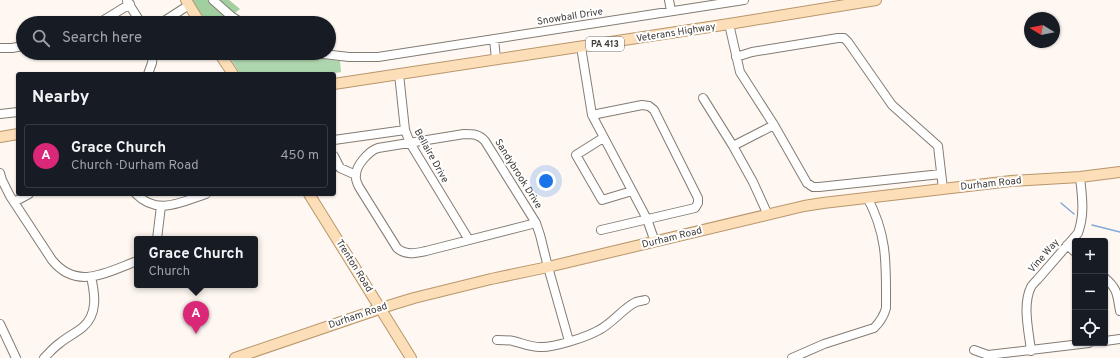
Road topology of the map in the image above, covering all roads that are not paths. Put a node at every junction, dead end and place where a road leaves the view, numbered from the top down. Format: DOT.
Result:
graph roads {
  1 [pos="213,0"];
  2 [pos="669,0"];
  3 [pos="744,0"];
  4 [pos="876,0"];
  5 [pos="128,2"];
  6 [pos="187,2"];
  7 [pos="671,11"];
  8 [pos="109,16"];
  9 [pos="137,16"];
  10 [pos="170,16"];
  11 [pos="196,16"];
  12 [pos="231,16"];
  13 [pos="729,24"];
  14 [pos="494,39"];
  15 [pos="16,47"];
  16 [pos="581,47"];
  17 [pos="0,48"];
  18 [pos="336,56"];
  19 [pos="736,57"];
  20 [pos="496,59"];
  21 [pos="152,60"];
  22 [pos="224,60"];
  23 [pos="149,72"];
  24 [pos="232,72"];
  25 [pos="399,74"];
  26 [pos="336,84"];
  27 [pos="703,98"];
  28 [pos="16,112"];
  29 [pos="0,114"];
  30 [pos="592,115"];
  31 [pos="774,125"];
  32 [pos="405,130"];
  33 [pos="16,134"];
  34 [pos="0,137"];
  35 [pos="603,138"];
  36 [pos="336,140"];
  37 [pos="410,143"];
  38 [pos="733,146"];
  39 [pos="336,160"];
  40 [pos="1120,172"];
  41 [pos="0,173"];
  42 [pos="941,174"];
  43 [pos="356,175"];
  44 [pos="1080,177"];
  45 [pos="943,189"];
  46 [pos="632,191"];
  47 [pos="25,196"];
  48 [pos="138,196"];
  49 [pos="200,196"];
  50 [pos="310,196"];
  51 [pos="867,197"];
  52 [pos="14,202"];
  53 [pos="161,206"];
  54 [pos="768,214"];
  55 [pos="647,219"];
  56 [pos="536,223"];
  57 [pos="601,230"];
  58 [pos="157,236"];
  59 [pos="469,240"];
  60 [pos="655,242"];
  61 [pos="1067,245"];
  62 [pos="1072,249"];
  63 [pos="134,262"];
  64 [pos="548,267"];
  65 [pos="91,277"];
  66 [pos="1108,281"];
  67 [pos="645,300"];
  68 [pos="380,308"];
  69 [pos="1120,311"];
  70 [pos="0,324"];
  71 [pos="1120,339"];
  72 [pos="498,340"];
  73 [pos="569,341"];
  74 [pos="1108,341"];
  75 [pos="1072,345"];
  76 [pos="974,350"];
  77 [pos="1031,351"];
  78 [pos="16,358"];
  79 [pos="44,358"];
  80 [pos="235,358"];
  81 [pos="411,358"];
  82 [pos="792,358"];
  1 -- 12 [label="street"];
  2 -- 7 [label="street"];
  3 -- 7 [label="street, Snowball Drive"];
  4 -- 13 [label="main road, Veterans Highway / PA 413"];
  5 -- 8 [label="street"];
  5 -- 9 [label="street"];
  6 -- 10 [label="street"];
  6 -- 11 [label="main road"];
  7 -- 14 [label="street, Snowball Drive"];
  13 -- 16 [label="main road, Veterans Highway / PA 413"];
  13 -- 19 [label="street"];
  14 -- 18 [label="street, Snowball Drive"];
  14 -- 20 [label="street"];
  15 -- 17 [label="street"];
  16 -- 20 [label="main road, Veterans Highway / PA 413"];
  16 -- 30 [label="street"];
  19 -- 31 [label="street"];
  19 -- 42 [label="street"];
  20 -- 25 [label="main road, Veterans Highway / PA 413"];
  21 -- 23 [label="street"];
  22 -- 24 [label="main road"];
  25 -- 26 [label="main road, Veterans Highway / PA 413"];
  25 -- 32 [label="street, Bellaire Drive"];
  27 -- 38 [label="street"];
  28 -- 29 [label="street"];
  30 -- 35 [label="street"];
  30 -- 55 [label="street"];
  31 -- 38 [label="street"];
  31 -- 42 [label="street"];
  32 -- 36 [label="street"];
  32 -- 37 [label="street, Bellaire Drive"];
  33 -- 34 [label="main road"];
  35 -- 46 [label="street"];
  35 -- 46 [label="street"];
  37 -- 43 [label="street, Sandybrook Drive"];
  37 -- 56 [label="street, Sandybrook Drive"];
  37 -- 59 [label="street, Bellaire Drive"];
  38 -- 54 [label="street"];
  39 -- 43 [label="street"];
  40 -- 44 [label="main road, Durham Road"];
  41 -- 52 [label="street"];
  42 -- 45 [label="street"];
  43 -- 59 [label="street, Sandybrook Drive"];
  44 -- 45 [label="main road, Durham Road"];
  44 -- 61 [label="street, Vine Way"];
  45 -- 51 [label="main road, Durham Road"];
  46 -- 55 [label="street"];
  47 -- 52 [label="street"];
  48 -- 53 [label="street"];
  49 -- 53 [label="street"];
  50 -- 68 [label="main road, Trenton Road"];
  51 -- 54 [label="main road, Durham Road"];
  51 -- 82 [label="street"];
  52 -- 65 [label="street"];
  53 -- 58 [label="street"];
  54 -- 60 [label="main road, Durham Road"];
  55 -- 57 [label="street"];
  55 -- 60 [label="street"];
  56 -- 59 [label="street, Sandybrook Drive"];
  56 -- 64 [label="street, Sandybrook Drive"];
  60 -- 64 [label="main road, Durham Road"];
  61 -- 62 [label="street"];
  61 -- 77 [label="street, Vine Way"];
  63 -- 65 [label="street"];
  64 -- 68 [label="main road, Durham Road"];
  64 -- 73 [label="street, Sandybrook Drive"];
  65 -- 79 [label="street"];
  66 -- 69 [label="street"];
  67 -- 73 [label="street"];
  68 -- 80 [label="main road, Durham Road"];
  68 -- 81 [label="main road, Trenton Road"];
  70 -- 78 [label="street"];
  71 -- 74 [label="street"];
  72 -- 73 [label="street"];
  75 -- 77 [label="street"];
  76 -- 77 [label="street"];
}
